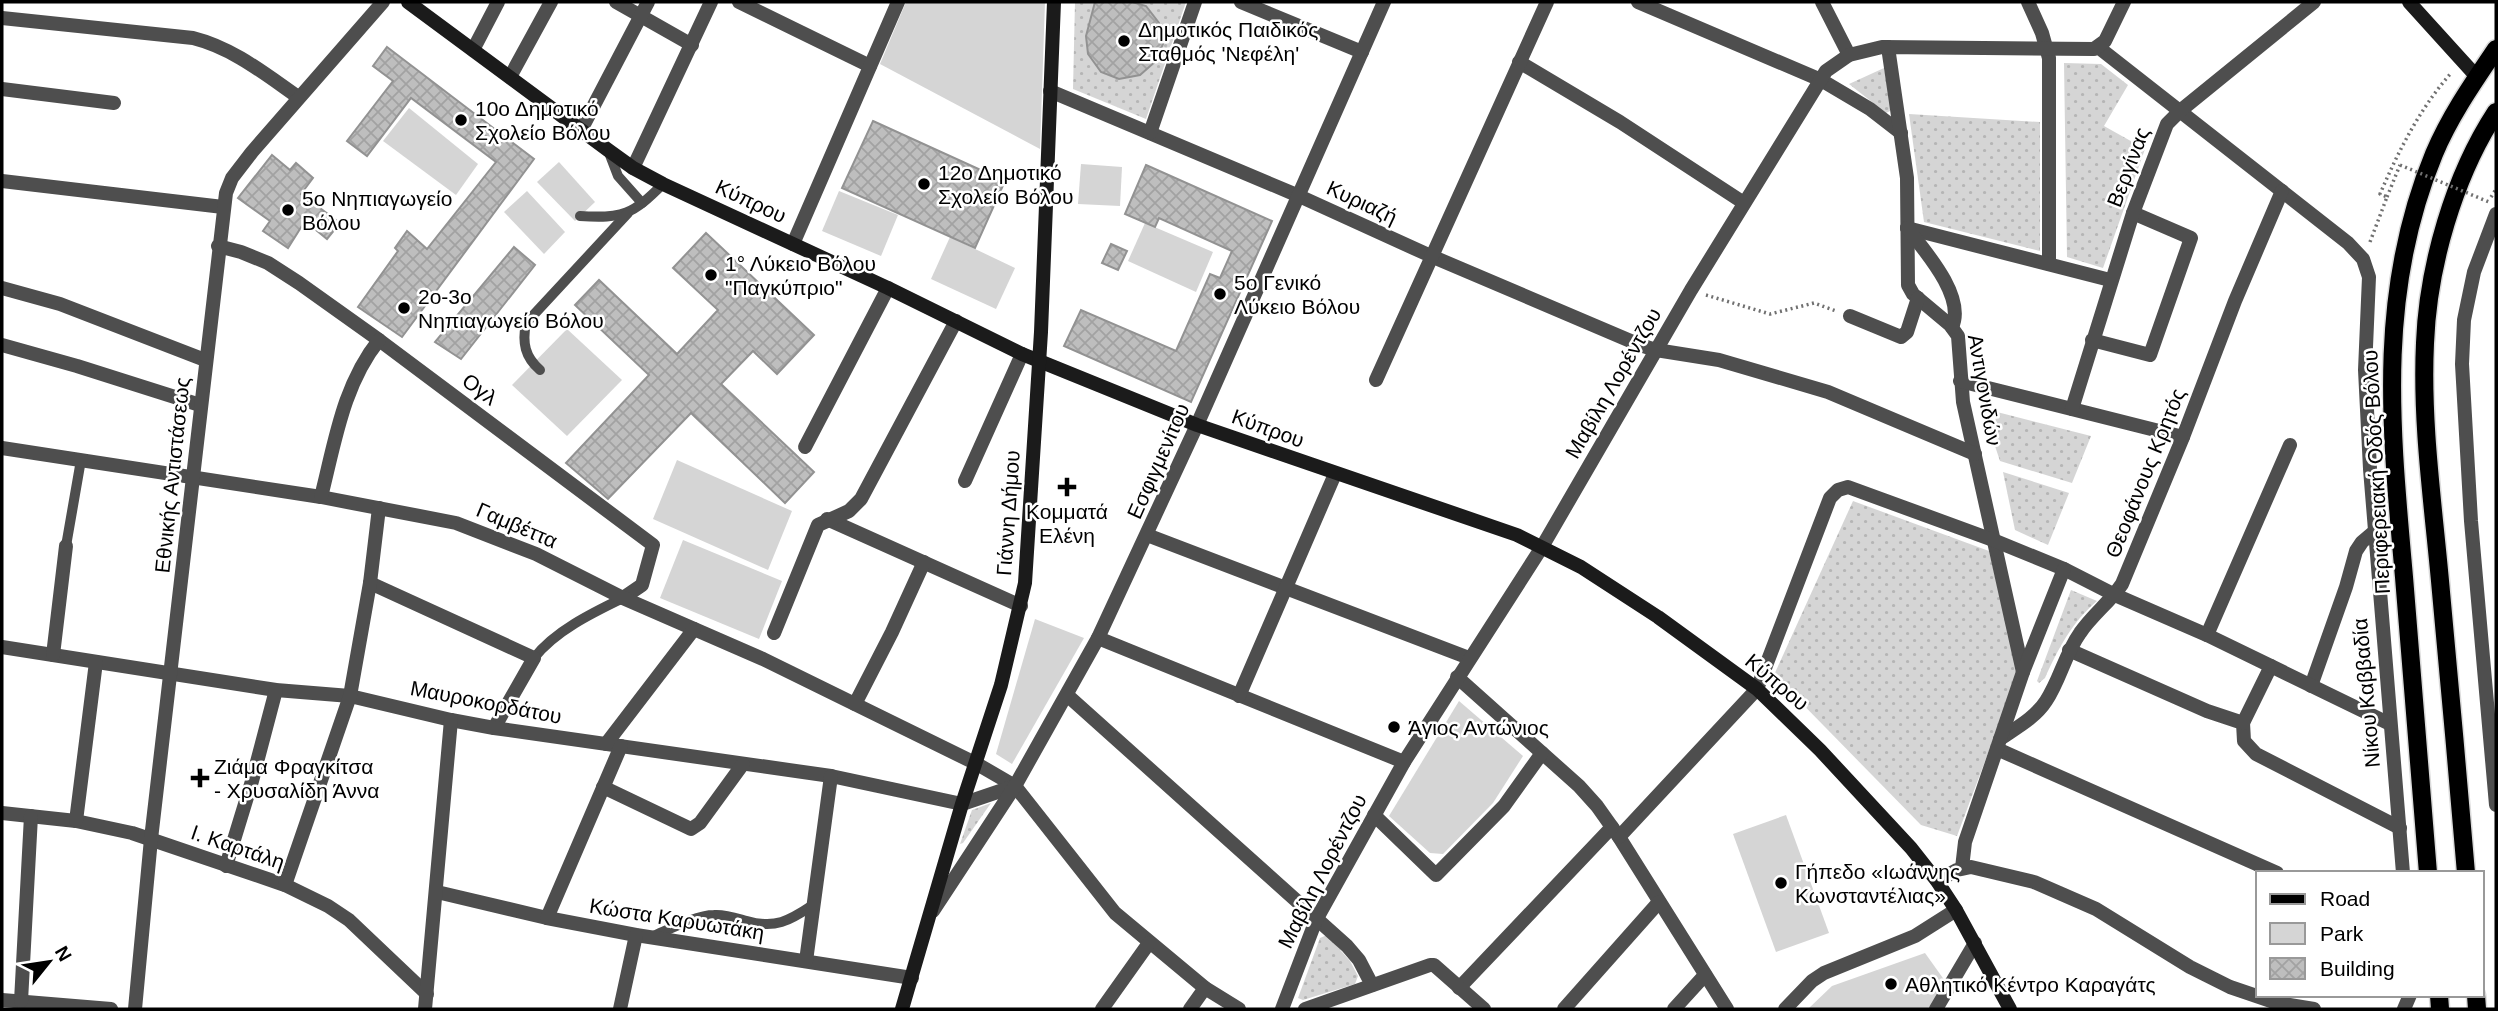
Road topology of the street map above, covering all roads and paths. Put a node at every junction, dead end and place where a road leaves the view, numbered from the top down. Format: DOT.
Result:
graph roads {
  1 [pos="383,2"];
  2 [pos="408,2"];
  3 [pos="498,2"];
  4 [pos="551,2"];
  5 [pos="616,2"];
  6 [pos="711,2"];
  7 [pos="740,2"];
  8 [pos="898,2"];
  9 [pos="1054,2"];
  10 [pos="1195,2"];
  11 [pos="1241,2"];
  12 [pos="1384,2"];
  13 [pos="1547,2"];
  14 [pos="1638,2"];
  15 [pos="1822,2"];
  16 [pos="2028,2"];
  17 [pos="2124,2"];
  18 [pos="2314,2"];
  19 [pos="2409,2"];
  20 [pos="645,8"];
  21 [pos="2,18"];
  22 [pos="692,45"];
  23 [pos="1888,47"];
  24 [pos="2098,47"];
  25 [pos="2048,49"];
  26 [pos="2496,49"];
  27 [pos="472,50"];
  28 [pos="1362,52"];
  29 [pos="1849,55"];
  30 [pos="2463,60"];
  31 [pos="1520,62"];
  32 [pos="870,66"];
  33 [pos="510,77"];
  34 [pos="2477,77"];
  35 [pos="1821,80"];
  36 [pos="2,89"];
  37 [pos="1051,91"];
  38 [pos="298,97"];
  39 [pos="114,103"];
  40 [pos="2180,111"];
  41 [pos="2496,112"];
  42 [pos="582,130"];
  43 [pos="1150,133"];
  44 [pos="1901,133"];
  45 [pos="608,150"];
  46 [pos="633,168"];
  47 [pos="2,181"];
  48 [pos="663,184"];
  49 [pos="2282,191"];
  50 [pos="1298,196"];
  51 [pos="2387,197"];
  52 [pos="1744,202"];
  53 [pos="642,203"];
  54 [pos="223,207"];
  55 [pos="628,212"];
  56 [pos="2493,212"];
  57 [pos="2133,213"];
  58 [pos="580,216"];
  59 [pos="1907,228"];
  60 [pos="793,244"];
  61 [pos="218,246"];
  62 [pos="1431,256"];
  63 [pos="2363,259"];
  64 [pos="2049,264"];
  65 [pos="2110,280"];
  66 [pos="2,288"];
  67 [pos="888,288"];
  68 [pos="1691,290"];
  69 [pos="1918,298"];
  70 [pos="1850,316"];
  71 [pos="956,321"];
  72 [pos="1952,327"];
  73 [pos="379,340"];
  74 [pos="2092,340"];
  75 [pos="2,345"];
  76 [pos="1656,350"];
  77 [pos="1022,354"];
  78 [pos="205,360"];
  79 [pos="1039,361"];
  80 [pos="540,370"];
  81 [pos="1376,380"];
  82 [pos="1960,381"];
  83 [pos="200,405"];
  84 [pos="2072,409"];
  85 [pos="1197,425"];
  86 [pos="2183,437"];
  87 [pos="2290,444"];
  88 [pos="805,447"];
  89 [pos="2,448"];
  90 [pos="1975,454"];
  91 [pos="81,460"];
  92 [pos="1335,474"];
  93 [pos="192,476"];
  94 [pos="965,481"];
  95 [pos="321,496"];
  96 [pos="379,508"];
  97 [pos="827,519"];
  98 [pos="2375,531"];
  99 [pos="1147,535"];
  100 [pos="1993,540"];
  101 [pos="66,547"];
  102 [pos="1542,547"];
  103 [pos="924,562"];
  104 [pos="2064,569"];
  105 [pos="370,583"];
  106 [pos="1285,588"];
  107 [pos="2115,596"];
  108 [pos="623,598"];
  109 [pos="1021,606"];
  110 [pos="694,629"];
  111 [pos="774,633"];
  112 [pos="2207,635"];
  113 [pos="1098,638"];
  114 [pos="2,647"];
  115 [pos="2069,650"];
  116 [pos="53,655"];
  117 [pos="1469,658"];
  118 [pos="534,659"];
  119 [pos="96,662"];
  120 [pos="2271,666"];
  121 [pos="2023,673"];
  122 [pos="172,675"];
  123 [pos="1457,677"];
  124 [pos="2311,686"];
  125 [pos="1757,689"];
  126 [pos="276,690"];
  127 [pos="350,695"];
  128 [pos="1067,695"];
  129 [pos="1240,696"];
  130 [pos="855,704"];
  131 [pos="451,720"];
  132 [pos="2243,723"];
  133 [pos="2390,724"];
  134 [pos="494,728"];
  135 [pos="1999,744"];
  136 [pos="613,745"];
  137 [pos="1542,753"];
  138 [pos="1404,762"];
  139 [pos="743,764"];
  140 [pos="976,764"];
  141 [pos="831,776"];
  142 [pos="1016,786"];
  143 [pos="603,787"];
  144 [pos="962,804"];
  145 [pos="2496,806"];
  146 [pos="2,813"];
  147 [pos="1374,815"];
  148 [pos="31,816"];
  149 [pos="76,821"];
  150 [pos="2400,828"];
  151 [pos="1616,832"];
  152 [pos="151,839"];
  153 [pos="226,866"];
  154 [pos="1962,868"];
  155 [pos="2273,871"];
  156 [pos="2403,871"];
  157 [pos="2428,871"];
  158 [pos="2466,871"];
  159 [pos="1937,881"];
  160 [pos="285,885"];
  161 [pos="437,891"];
  162 [pos="1659,902"];
  163 [pos="813,905"];
  164 [pos="1956,910"];
  165 [pos="929,916"];
  166 [pos="547,918"];
  167 [pos="1316,920"];
  168 [pos="644,936"];
  169 [pos="1149,943"];
  170 [pos="1975,943"];
  171 [pos="806,961"];
  172 [pos="1705,975"];
  173 [pos="912,978"];
  174 [pos="1372,985"];
  175 [pos="1205,988"];
  176 [pos="1459,988"];
  177 [pos="427,994"];
  178 [pos="2256,995"];
  179 [pos="2261,997"];
  180 [pos="2,1000"];
  181 [pos="21,1001"];
  182 [pos="111,1009"];
  183 [pos="135,1009"];
  184 [pos="425,1009"];
  185 [pos="620,1009"];
  186 [pos="902,1009"];
  187 [pos="1102,1009"];
  188 [pos="1190,1009"];
  189 [pos="1239,1009"];
  190 [pos="1282,1009"];
  191 [pos="1305,1009"];
  192 [pos="1484,1009"];
  193 [pos="1564,1009"];
  194 [pos="1674,1009"];
  195 [pos="1727,1009"];
  196 [pos="1785,1009"];
  197 [pos="1936,1009"];
  198 [pos="2010,1009"];
  199 [pos="2314,1009"];
  1 -- 38 [label="street, Εθνικής Αντιστάσεως"];
  2 -- 27 [label="street, Κύπρου"];
  3 -- 27 [label="street"];
  4 -- 33 [label="street"];
  5 -- 20 [label="street"];
  6 -- 22 [label="street"];
  7 -- 32 [label="street"];
  8 -- 32 [label="street"];
  9 -- 37 [label="street, Γιάννη Δήμου"];
  10 -- 43 [label="street"];
  11 -- 28 [label="street"];
  12 -- 28 [label="street, Εσφιγμενίτου"];
  13 -- 31 [label="street"];
  14 -- 35 [label="street"];
  15 -- 29 [label="street"];
  16 -- 25 [label="street"];
  17 -- 24 [label="street"];
  18 -- 40 [label="street, Βεργίνας"];
  19 -- 30 [label="street"];
  20 -- 22 [label="street"];
  20 -- 42 [label="street"];
  21 -- 38 [label="street"];
  22 -- 46 [label="street"];
  23 -- 25 [label="street, Μαβίλη Λορέντζου"];
  23 -- 29 [label="street, Μαβίλη Λορέντζου"];
  23 -- 44 [label="street"];
  24 -- 25 [label="street, Μαβίλη Λορέντζου"];
  24 -- 40 [label="street"];
  25 -- 64 [label="street"];
  26 -- 34 [label="main road, Περιφερειακή Οδός Βόλου"];
  27 -- 33 [label="street, Κύπρου"];
  28 -- 50 [label="street, Εσφιγμενίτου"];
  29 -- 35 [label="street, Μαβίλη Λορέντζου"];
  30 -- 34 [label="street"];
  30 -- 51 [label="path"];
  31 -- 52 [label="street"];
  31 -- 62 [label="street"];
  32 -- 60 [label="street"];
  33 -- 42 [label="street, Κύπρου"];
  34 -- 157 [label="main road, Περιφερειακή Οδός Βόλου"];
  35 -- 44 [label="street"];
  35 -- 52 [label="street, Μαβίλη Λορέντζου"];
  36 -- 39 [label="street"];
  37 -- 43 [label="street, Κυριαζή"];
  37 -- 79 [label="street, Γιάννη Δήμου"];
  38 -- 54 [label="street, Εθνικής Αντιστάσεως"];
  40 -- 49 [label="street"];
  40 -- 57 [label="street, Βεργίνας"];
  41 -- 158 [label="main road"];
  42 -- 45 [label="street, Κύπρου"];
  43 -- 50 [label="street, Κυριαζή"];
  44 -- 59 [label="street"];
  45 -- 46 [label="street, Κύπρου"];
  45 -- 53 [label="lane"];
  46 -- 48 [label="street, Κύπρου"];
  47 -- 54 [label="street"];
  48 -- 53 [label="lane"];
  48 -- 60 [label="street, Κύπρου"];
  49 -- 63 [label="street"];
  49 -- 86 [label="street, Θεοφάνους Κρητός"];
  50 -- 62 [label="street, Κυριαζή"];
  50 -- 85 [label="street, Εσφιγμενίτου"];
  51 -- 56 [label="path, bridge"];
  51 -- 63 [label="path"];
  52 -- 68 [label="street, Μαβίλη Λορέντζου"];
  53 -- 55 [label="lane"];
  54 -- 61 [label="street, Εθνικής Αντιστάσεως"];
  55 -- 58 [label="lane"];
  55 -- 80 [label="lane"];
  56 -- 145 [label="street"];
  57 -- 65 [label="street, Βεργίνας"];
  57 -- 74 [label="street"];
  59 -- 64 [label="street"];
  59 -- 69 [label="street"];
  59 -- 72 [label="street"];
  60 -- 67 [label="street, Κύπρου"];
  61 -- 73 [label="street, Ογλ"];
  61 -- 78 [label="street, Εθνικής Αντιστάσεως"];
  62 -- 76 [label="street, Κυριαζή"];
  62 -- 81 [label="street"];
  63 -- 98 [label="street, Νίκου Καββαδία"];
  64 -- 65 [label="street"];
  65 -- 74 [label="street, Βεργίνας"];
  66 -- 78 [label="street"];
  67 -- 71 [label="street, Κύπρου"];
  67 -- 88 [label="street"];
  68 -- 70 [label="path"];
  68 -- 76 [label="street, Μαβίλη Λορέντζου"];
  69 -- 70 [label="street"];
  69 -- 72 [label="street, Αντιγονιδών"];
  71 -- 77 [label="street, Κύπρου"];
  71 -- 97 [label="street"];
  72 -- 82 [label="street, Αντιγονιδών"];
  73 -- 95 [label="street"];
  73 -- 108 [label="street, Ογλ"];
  74 -- 84 [label="street, Βεργίνας"];
  75 -- 83 [label="street"];
  76 -- 90 [label="street, Κυριαζή"];
  76 -- 102 [label="street, Μαβίλη Λορέντζου"];
  77 -- 79 [label="street, Κύπρου"];
  77 -- 94 [label="street"];
  78 -- 83 [label="street, Εθνικής Αντιστάσεως"];
  79 -- 85 [label="street, Κύπρου"];
  79 -- 109 [label="street, Γιάννη Δήμου"];
  82 -- 84 [label="street"];
  82 -- 90 [label="street, Αντιγονιδών"];
  83 -- 93 [label="street, Εθνικής Αντιστάσεως"];
  84 -- 86 [label="street"];
  85 -- 92 [label="street, Κύπρου"];
  85 -- 99 [label="street, Εσφιγμενίτου"];
  86 -- 107 [label="street, Θεοφάνους Κρητός"];
  87 -- 112 [label="street"];
  89 -- 91 [label="street, Γαμβέττα"];
  90 -- 100 [label="street, Αντιγονιδών"];
  91 -- 93 [label="street, Γαμβέττα"];
  91 -- 101 [label="lane"];
  92 -- 102 [label="street, Κύπρου"];
  92 -- 106 [label="street"];
  93 -- 95 [label="street, Γαμβέττα"];
  93 -- 122 [label="street, Εθνικής Αντιστάσεως"];
  95 -- 96 [label="street, Γαμβέττα"];
  96 -- 105 [label="street"];
  96 -- 108 [label="street, Γαμβέττα"];
  97 -- 103 [label="street"];
  97 -- 111 [label="street"];
  98 -- 124 [label="street"];
  98 -- 133 [label="street, Νίκου Καββαδία"];
  99 -- 106 [label="street"];
  99 -- 113 [label="street, Εσφιγμενίτου"];
  100 -- 104 [label="street"];
  100 -- 121 [label="street, Αντιγονιδών"];
  100 -- 125 [label="street"];
  101 -- 116 [label="street"];
  102 -- 117 [label="street, Μαβίλη Λορέντζου"];
  102 -- 125 [label="street, Κύπρου"];
  103 -- 109 [label="street"];
  103 -- 130 [label="street"];
  104 -- 107 [label="street"];
  104 -- 121 [label="street"];
  105 -- 118 [label="street"];
  105 -- 127 [label="street"];
  106 -- 117 [label="street"];
  106 -- 129 [label="street"];
  107 -- 112 [label="street"];
  107 -- 115 [label="street, Θεοφάνους Κρητός"];
  108 -- 110 [label="street, Γαμβέττα"];
  108 -- 118 [label="lane"];
  109 -- 140 [label="street, Γιάννη Δήμου"];
  110 -- 130 [label="street, Γαμβέττα"];
  110 -- 136 [label="street"];
  112 -- 120 [label="street"];
  113 -- 128 [label="street, Εσφιγμενίτου"];
  113 -- 129 [label="street"];
  114 -- 116 [label="street, Μαυροκορδάτου"];
  115 -- 132 [label="street"];
  115 -- 135 [label="street, Θεοφάνους Κρητός"];
  116 -- 119 [label="street, Μαυροκορδάτου"];
  117 -- 123 [label="street, Μαβίλη Λορέντζου"];
  118 -- 134 [label="street"];
  119 -- 122 [label="street, Μαυροκορδάτου"];
  119 -- 149 [label="street"];
  120 -- 124 [label="street"];
  120 -- 132 [label="street"];
  121 -- 135 [label="street"];
  122 -- 126 [label="street, Μαυροκορδάτου"];
  122 -- 152 [label="street, Εθνικής Αντιστάσεως"];
  123 -- 137 [label="street"];
  123 -- 138 [label="street, Μαβίλη Λορέντζου"];
  124 -- 133 [label="street"];
  125 -- 151 [label="street"];
  125 -- 159 [label="street, Κύπρου"];
  126 -- 127 [label="street, Μαυροκορδάτου"];
  126 -- 153 [label="street"];
  127 -- 131 [label="street, Μαυροκορδάτου"];
  127 -- 160 [label="street"];
  128 -- 142 [label="street, Εσφιγμενίτου"];
  128 -- 167 [label="street"];
  129 -- 138 [label="street"];
  130 -- 140 [label="street, Γαμβέττα"];
  131 -- 134 [label="street, Μαυροκορδάτου"];
  131 -- 161 [label="street"];
  132 -- 150 [label="street"];
  133 -- 150 [label="street, Νίκου Καββαδία"];
  134 -- 136 [label="street, Μαυροκορδάτου"];
  135 -- 154 [label="street"];
  135 -- 155 [label="street"];
  136 -- 139 [label="street, Μαυροκορδάτου"];
  136 -- 143 [label="street"];
  137 -- 147 [label="street"];
  137 -- 151 [label="street"];
  138 -- 147 [label="street, Μαβίλη Λορέντζου"];
  139 -- 141 [label="street, Μαυροκορδάτου"];
  139 -- 143 [label="street"];
  140 -- 142 [label="street, Γαμβέττα"];
  140 -- 144 [label="street, Γιάννη Δήμου"];
  141 -- 144 [label="street, Μαυροκορδάτου"];
  141 -- 163 [label="street"];
  142 -- 144 [label="street"];
  142 -- 165 [label="street, Εσφιγμενίτου"];
  142 -- 169 [label="street"];
  143 -- 166 [label="street"];
  144 -- 165 [label="street, Γιάννη Δήμου"];
  146 -- 148 [label="street, Ι. Καρτάλη"];
  147 -- 167 [label="street, Μαβίλη Λορέντζου"];
  148 -- 149 [label="street, Ι. Καρτάλη"];
  148 -- 181 [label="street"];
  149 -- 152 [label="street, Ι. Καρτάλη"];
  150 -- 156 [label="street, Νίκου Καββαδία"];
  151 -- 162 [label="street"];
  151 -- 176 [label="street"];
  152 -- 153 [label="street, Ι. Καρτάλη"];
  152 -- 183 [label="street, Εθνικής Αντιστάσεως"];
  153 -- 160 [label="street, Ι. Καρτάλη"];
  154 -- 159 [label="street"];
  154 -- 178 [label="street"];
  159 -- 164 [label="street, Κύπρου"];
  160 -- 177 [label="street, Ι. Καρτάλη"];
  161 -- 166 [label="street, Κώστα Καρυωτάκη"];
  161 -- 177 [label="street"];
  162 -- 172 [label="street"];
  162 -- 193 [label="street"];
  163 -- 168 [label="lane"];
  163 -- 171 [label="street"];
  164 -- 170 [label="street, Κύπρου"];
  164 -- 196 [label="street"];
  165 -- 173 [label="street, Γιάννη Δήμου"];
  166 -- 168 [label="street, Κώστα Καρυωτάκη"];
  167 -- 174 [label="street"];
  167 -- 190 [label="street, Μαβίλη Λορέντζου"];
  168 -- 171 [label="street, Κώστα Καρυωτάκη"];
  168 -- 185 [label="street"];
  169 -- 175 [label="street"];
  169 -- 187 [label="street"];
  170 -- 197 [label="street"];
  170 -- 198 [label="street, Κύπρου"];
  171 -- 173 [label="street, Κώστα Καρυωτάκη"];
  172 -- 194 [label="street"];
  172 -- 195 [label="street"];
  173 -- 186 [label="street, Γιάννη Δήμου"];
  174 -- 176 [label="street"];
  174 -- 191 [label="street"];
  175 -- 188 [label="street"];
  175 -- 189 [label="street"];
  176 -- 192 [label="street"];
  177 -- 184 [label="street"];
  179 -- 199 [label="street"];
  180 -- 181 [label="street"];
  181 -- 182 [label="street"];
}
